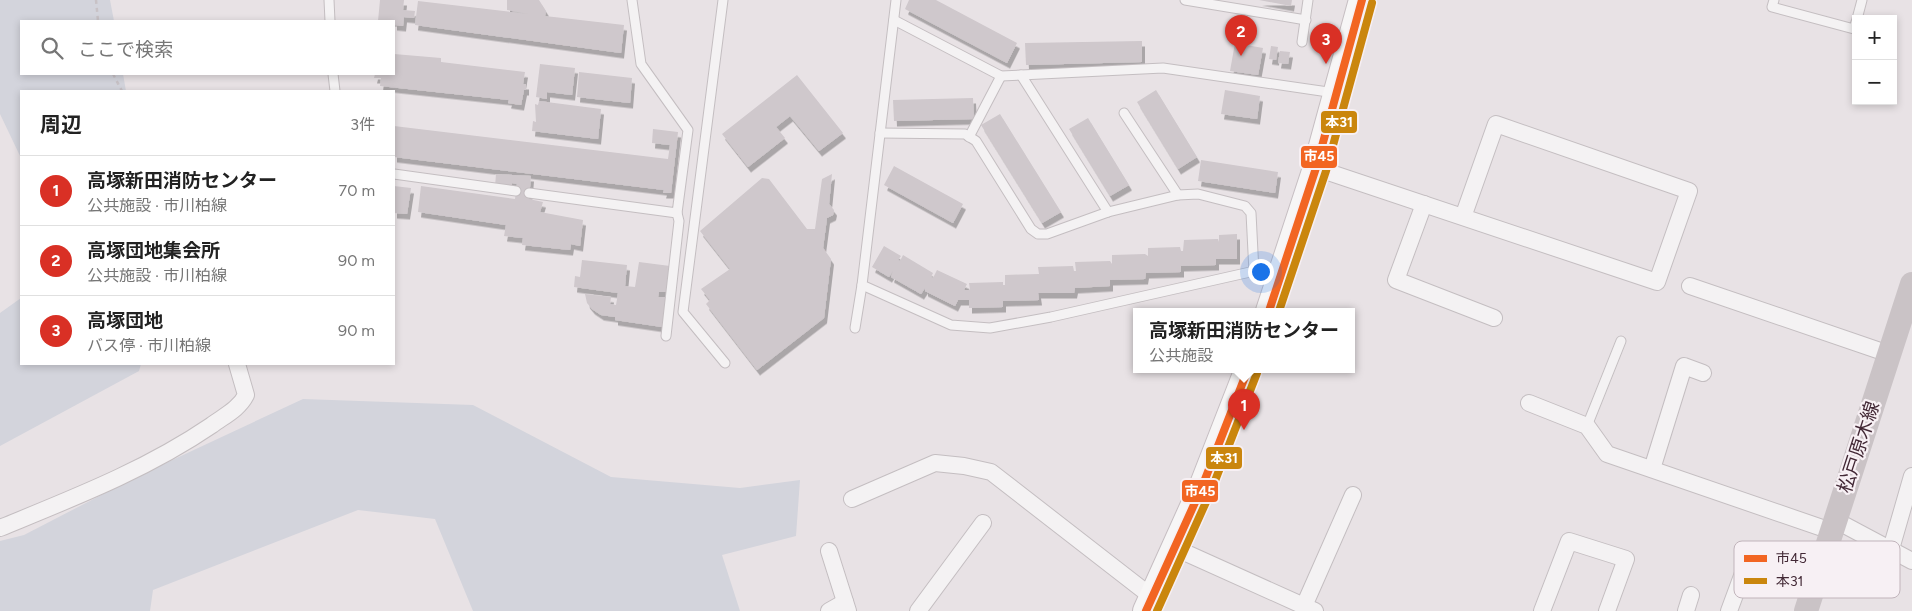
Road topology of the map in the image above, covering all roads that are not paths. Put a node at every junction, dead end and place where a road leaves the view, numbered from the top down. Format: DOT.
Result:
graph roads {
  1 [pos="329,0"];
  2 [pos="632,0"];
  3 [pos="723,0"];
  4 [pos="896,0"];
  5 [pos="1185,0"];
  6 [pos="1308,0"];
  7 [pos="1362,0"];
  8 [pos="1774,0"];
  9 [pos="1862,0"];
  10 [pos="1858,15"];
  11 [pos="330,20"];
  12 [pos="894,20"];
  13 [pos="1306,20"];
  14 [pos="1852,28"];
  15 [pos="1302,42"];
  16 [pos="333,75"];
  17 [pos="1021,75"];
  18 [pos="1001,76"];
  19 [pos="335,90"];
  20 [pos="1335,93"];
  21 [pos="1124,113"];
  22 [pos="880,133"];
  23 [pos="969,137"];
  24 [pos="1316,168"];
  25 [pos="395,174"];
  26 [pos="516,191"];
  27 [pos="529,192"];
  28 [pos="1178,195"];
  29 [pos="1424,204"];
  30 [pos="1108,212"];
  31 [pos="677,213"];
  32 [pos="1464,217"];
  33 [pos="1254,272"];
  34 [pos="1284,272"];
  35 [pos="1912,284"];
  36 [pos="862,285"];
  37 [pos="1690,286"];
  38 [pos="1270,308"];
  39 [pos="1494,318"];
  40 [pos="855,328"];
  41 [pos="666,336"];
  42 [pos="1621,341"];
  43 [pos="1889,354"];
  44 [pos="725,363"];
  45 [pos="237,365"];
  46 [pos="1246,373"];
  47 [pos="1703,373"];
  48 [pos="1529,403"];
  49 [pos="1588,426"];
  50 [pos="1652,469"];
  51 [pos="1912,476"];
  52 [pos="1353,495"];
  53 [pos="852,499"];
  54 [pos="983,524"];
  55 [pos="1833,525"];
  56 [pos="0,528"];
  57 [pos="1828,541"];
  58 [pos="1872,541"];
  59 [pos="1893,541"];
  60 [pos="1175,548"];
  61 [pos="829,551"];
  62 [pos="1900,554"];
  63 [pos="1912,560"];
  64 [pos="1692,596"];
  65 [pos="1734,597"];
  66 [pos="1149,604"];
  67 [pos="847,607"];
  68 [pos="1310,609"];
  69 [pos="829,611"];
  70 [pos="918,611"];
  71 [pos="1542,611"];
  72 [pos="1607,611"];
  73 [pos="1686,611"];
  74 [pos="1729,611"];
  1 -- 11 [label="lane"];
  2 -- 31 [label="lane"];
  3 -- 44 [label="lane"];
  4 -- 12 [label="lane"];
  5 -- 13 [label="lane"];
  6 -- 13 [label="lane"];
  7 -- 20 [label="main road"];
  8 -- 14 [label="lane"];
  9 -- 10 [label="lane"];
  12 -- 18 [label="lane"];
  12 -- 22 [label="lane"];
  13 -- 15 [label="lane"];
  16 -- 19 [label="lane"];
  17 -- 18 [label="lane"];
  17 -- 20 [label="lane"];
  17 -- 30 [label="lane"];
  18 -- 23 [label="lane"];
  20 -- 24 [label="main road"];
  21 -- 28 [label="lane"];
  22 -- 23 [label="lane"];
  22 -- 36 [label="lane"];
  23 -- 30 [label="lane"];
  24 -- 29 [label="street"];
  24 -- 34 [label="main road"];
  25 -- 26 [label="lane"];
  27 -- 31 [label="lane"];
  28 -- 30 [label="lane"];
  28 -- 33 [label="lane"];
  29 -- 32 [label="street"];
  29 -- 39 [label="street"];
  31 -- 41 [label="lane"];
  32 -- 32 [label="street"];
  33 -- 34 [label="lane"];
  33 -- 36 [label="lane"];
  34 -- 38 [label="main road"];
  35 -- 43 [label="main road, 松戸原木線"];
  36 -- 40 [label="lane"];
  37 -- 43 [label="street"];
  42 -- 49 [label="lane"];
  43 -- 55 [label="main road, 松戸原木線"];
  45 -- 56 [label="street"];
  46 -- 60 [label="main road"];
  47 -- 50 [label="street"];
  48 -- 49 [label="street"];
  49 -- 50 [label="street"];
  50 -- 55 [label="street"];
  51 -- 59 [label="street"];
  52 -- 68 [label="street"];
  53 -- 66 [label="street"];
  54 -- 70 [label="street"];
  55 -- 57 [label="main road, 松戸原木線"];
  55 -- 58 [label="street"];
  60 -- 66 [label="main road"];
  60 -- 68 [label="street"];
  61 -- 67 [label="street"];
  62 -- 63 [label="street"];
  64 -- 73 [label="street"];
  65 -- 74 [label="street"];
  67 -- 69 [label="street"];
  71 -- 72 [label="street"];
}
